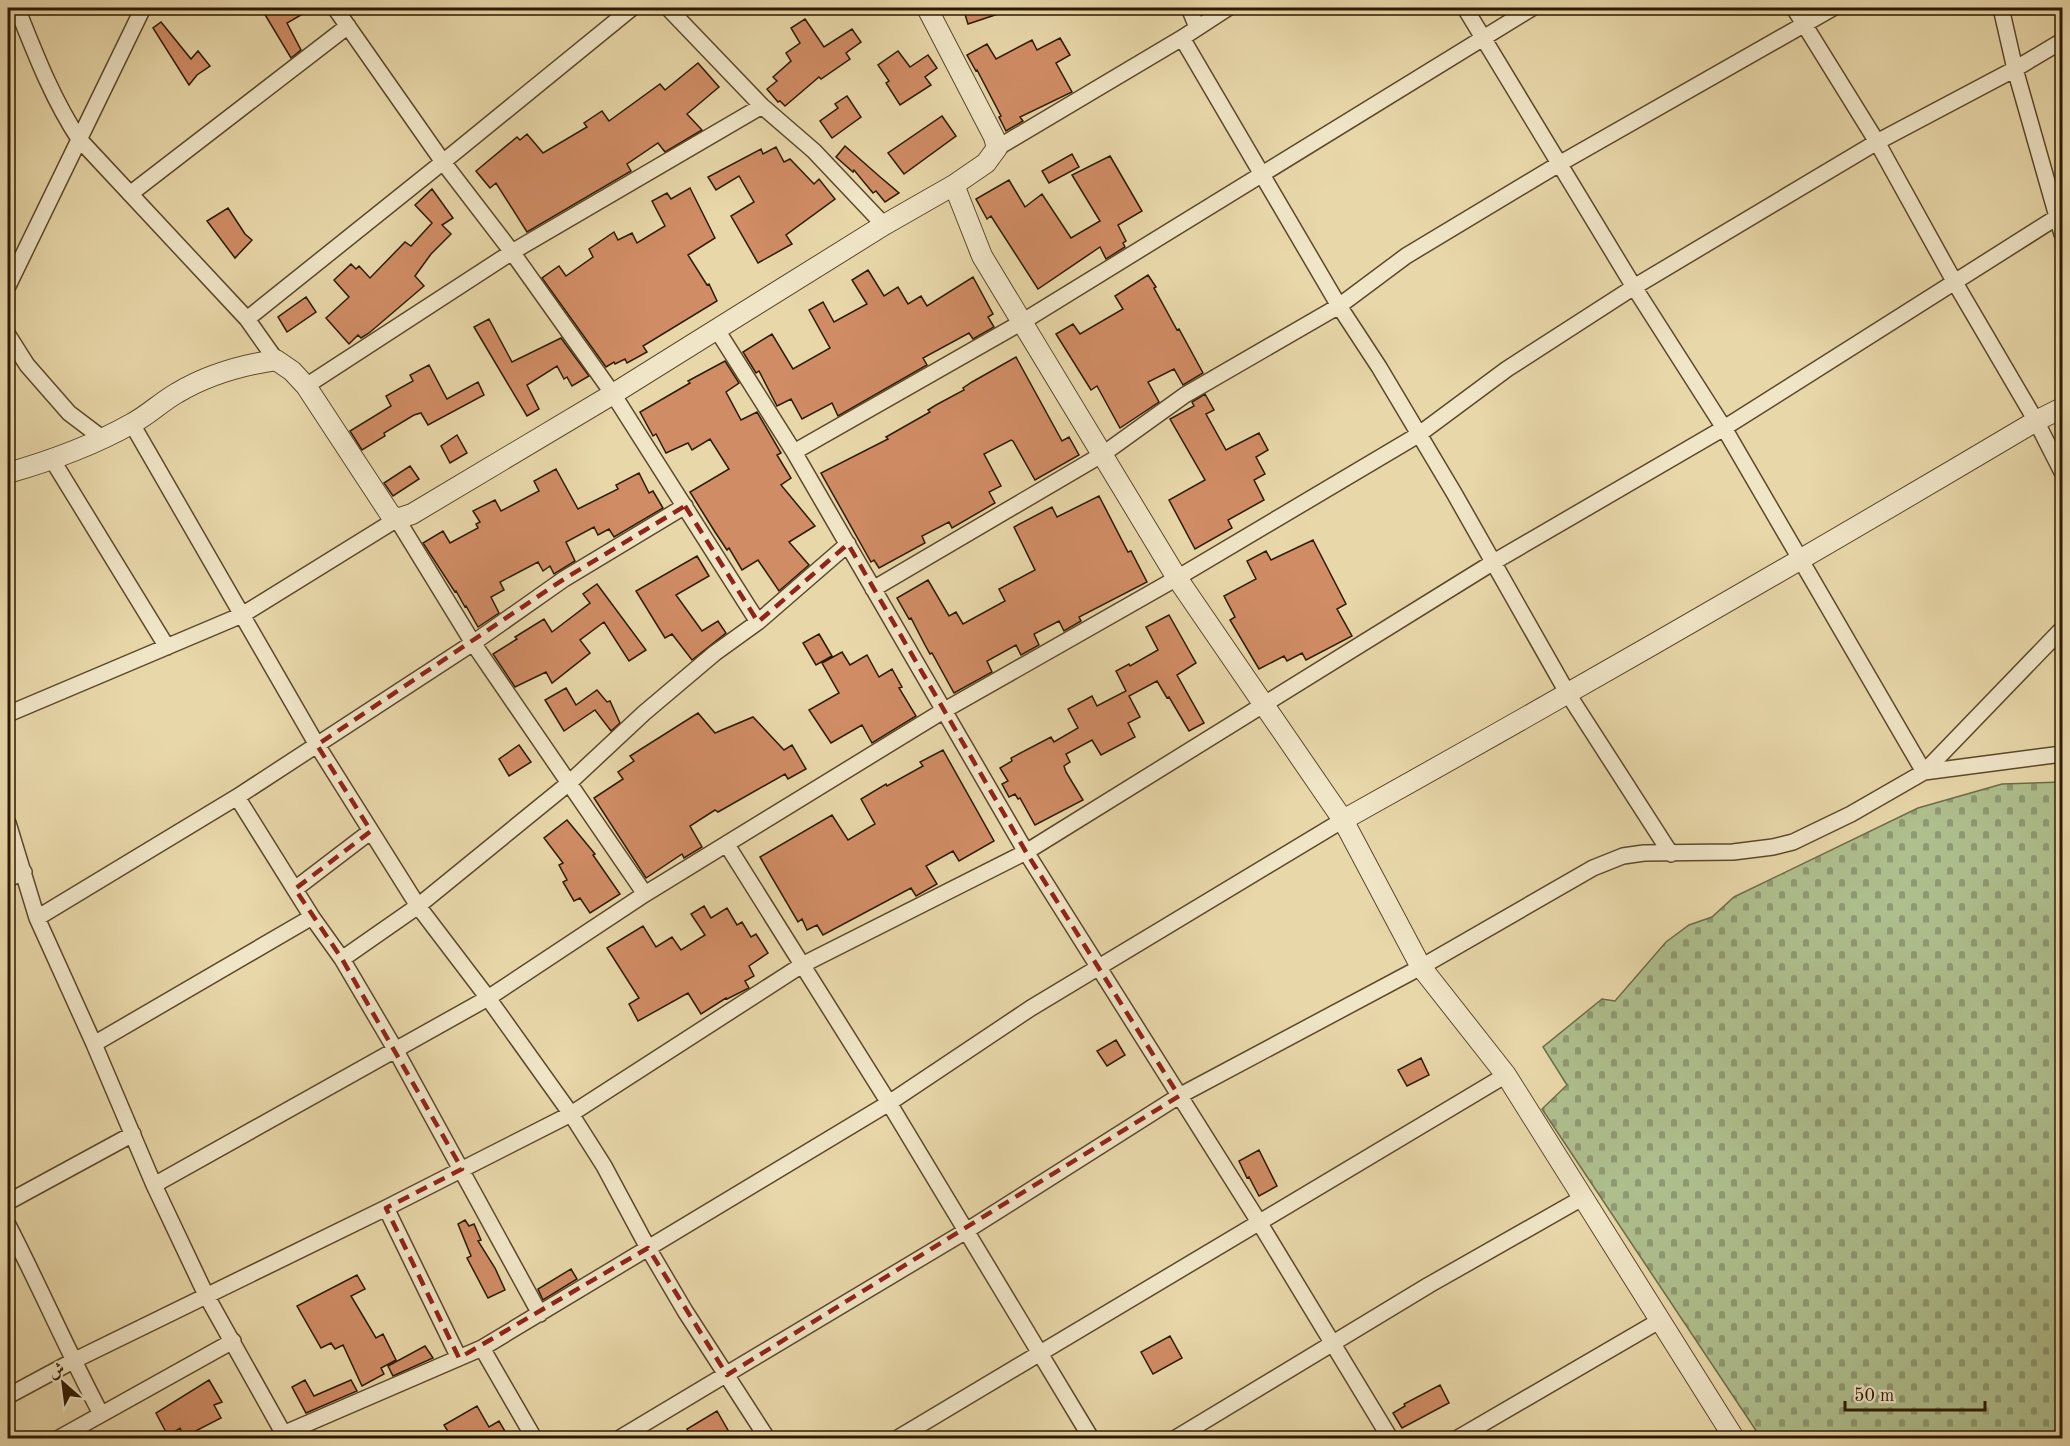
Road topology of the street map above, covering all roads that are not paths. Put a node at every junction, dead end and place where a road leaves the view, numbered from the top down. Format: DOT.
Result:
graph roads {
  1 [pos="17,8"];
  2 [pos="143,8"];
  3 [pos="335,8"];
  4 [pos="632,8"];
  5 [pos="668,8"];
  6 [pos="927,8"];
  7 [pos="1189,8"];
  8 [pos="1228,8"];
  9 [pos="1465,8"];
  10 [pos="1532,8"];
  11 [pos="1794,8"];
  12 [pos="1833,8"];
  13 [pos="2001,8"];
  14 [pos="1805,25"];
  15 [pos="348,26"];
  16 [pos="1197,27"];
  17 [pos="1484,36"];
  18 [pos="1182,38"];
  19 [pos="2062,41"];
  20 [pos="2015,69"];
  21 [pos="762,106"];
  22 [pos="79,138"];
  23 [pos="1877,142"];
  24 [pos="997,148"];
  25 [pos="443,162"];
  26 [pos="1559,164"];
  27 [pos="1261,175"];
  28 [pos="954,185"];
  29 [pos="130,194"];
  30 [pos="2060,216"];
  31 [pos="884,225"];
  32 [pos="2062,234"];
  33 [pos="512,252"];
  34 [pos="1954,281"];
  35 [pos="8,286"];
  36 [pos="1634,287"];
  37 [pos="1339,306"];
  38 [pos="246,319"];
  39 [pos="1022,322"];
  40 [pos="717,330"];
  41 [pos="8,335"];
  42 [pos="276,360"];
  43 [pos="306,386"];
  44 [pos="613,394"];
  45 [pos="2062,408"];
  46 [pos="2036,421"];
  47 [pos="132,424"];
  48 [pos="1724,428"];
  49 [pos="1418,435"];
  50 [pos="102,438"];
  51 [pos="794,452"];
  52 [pos="1103,454"];
  53 [pos="53,460"];
  54 [pos="2062,472"];
  55 [pos="8,473"];
  56 [pos="685,506"];
  57 [pos="396,519"];
  58 [pos="848,544"];
  59 [pos="1802,560"];
  60 [pos="1492,563"];
  61 [pos="1177,578"];
  62 [pos="873,588"];
  63 [pos="243,615"];
  64 [pos="758,622"];
  65 [pos="2062,629"];
  66 [pos="473,643"];
  67 [pos="167,647"];
  68 [pos="1568,694"];
  69 [pos="1263,706"];
  70 [pos="943,711"];
  71 [pos="8,714"];
  72 [pos="316,746"];
  73 [pos="2062,754"];
  74 [pos="1924,772"];
  75 [pos="569,783"];
  76 [pos="237,797"];
  77 [pos="1343,820"];
  78 [pos="8,824"];
  79 [pos="371,831"];
  80 [pos="727,845"];
  81 [pos="1026,852"];
  82 [pos="1671,854"];
  83 [pos="24,872"];
  84 [pos="8,879"];
  85 [pos="295,889"];
  86 [pos="645,894"];
  87 [pos="418,906"];
  88 [pos="312,916"];
  89 [pos="37,918"];
  90 [pos="342,959"];
  91 [pos="802,965"];
  92 [pos="1099,967"];
  93 [pos="1421,967"];
  94 [pos="488,998"];
  95 [pos="94,1044"];
  96 [pos="395,1049"];
  97 [pos="1506,1075"];
  98 [pos="1179,1096"];
  99 [pos="889,1103"];
  100 [pos="572,1114"];
  101 [pos="133,1134"];
  102 [pos="462,1169"];
  103 [pos="154,1185"];
  104 [pos="1584,1197"];
  105 [pos="8,1202"];
  106 [pos="386,1208"];
  107 [pos="1259,1222"];
  108 [pos="8,1225"];
  109 [pos="966,1231"];
  110 [pos="648,1248"];
  111 [pos="206,1296"];
  112 [pos="540,1314"];
  113 [pos="1659,1321"];
  114 [pos="233,1341"];
  115 [pos="1332,1344"];
  116 [pos="483,1348"];
  117 [pos="1041,1354"];
  118 [pos="459,1358"];
  119 [pos="73,1361"];
  120 [pos="727,1375"];
  121 [pos="8,1396"];
  122 [pos="101,1414"];
  123 [pos="284,1436"];
  124 [pos="60,1438"];
  125 [pos="534,1438"];
  126 [pos="620,1438"];
  127 [pos="767,1438"];
  128 [pos="898,1438"];
  129 [pos="1091,1438"];
  130 [pos="1176,1438"];
  131 [pos="1390,1438"];
  132 [pos="1458,1438"];
  133 [pos="1734,1438"];
  1 -- 22 [label="street"];
  2 -- 22 [label="street"];
  3 -- 15 [label="street"];
  4 -- 25 [label="street"];
  5 -- 21 [label="street"];
  6 -- 24 [label="street"];
  7 -- 16 [label="street"];
  8 -- 16 [label="street"];
  9 -- 17 [label="street"];
  10 -- 17 [label="street"];
  11 -- 14 [label="street"];
  12 -- 14 [label="street"];
  13 -- 20 [label="street"];
  14 -- 23 [label="street"];
  14 -- 26 [label="street"];
  15 -- 25 [label="street"];
  15 -- 29 [label="street"];
  16 -- 18 [label="street"];
  17 -- 26 [label="street"];
  17 -- 27 [label="street"];
  18 -- 24 [label="street"];
  18 -- 27 [label="street"];
  19 -- 20 [label="street"];
  20 -- 23 [label="street"];
  20 -- 30 [label="street"];
  21 -- 31 [label="street"];
  21 -- 33 [label="street"];
  22 -- 29 [label="street"];
  22 -- 35 [label="street"];
  23 -- 34 [label="street"];
  23 -- 36 [label="street"];
  24 -- 28 [label="street"];
  25 -- 33 [label="street"];
  25 -- 38 [label="street"];
  26 -- 36 [label="street"];
  26 -- 37 [label="street"];
  27 -- 37 [label="street"];
  27 -- 39 [label="street"];
  28 -- 31 [label="street"];
  28 -- 39 [label="street"];
  29 -- 38 [label="street"];
  30 -- 32 [label="street"];
  30 -- 34 [label="street"];
  31 -- 40 [label="street"];
  33 -- 43 [label="street"];
  33 -- 44 [label="street"];
  34 -- 46 [label="street"];
  34 -- 48 [label="street"];
  36 -- 48 [label="street"];
  36 -- 49 [label="street"];
  37 -- 49 [label="street"];
  37 -- 52 [label="street"];
  38 -- 42 [label="street"];
  39 -- 51 [label="street"];
  39 -- 52 [label="street"];
  40 -- 44 [label="street"];
  40 -- 51 [label="street"];
  41 -- 50 [label="street"];
  42 -- 43 [label="street"];
  42 -- 47 [label="street"];
  43 -- 57 [label="street"];
  44 -- 56 [label="street"];
  44 -- 57 [label="street"];
  45 -- 46 [label="street"];
  46 -- 54 [label="street"];
  46 -- 59 [label="street"];
  47 -- 50 [label="street"];
  47 -- 63 [label="street"];
  48 -- 59 [label="street"];
  48 -- 60 [label="street"];
  49 -- 60 [label="street"];
  49 -- 61 [label="street"];
  50 -- 53 [label="street"];
  51 -- 58 [label="street"];
  52 -- 61 [label="street"];
  52 -- 62 [label="street"];
  53 -- 55 [label="street"];
  53 -- 67 [label="street"];
  56 -- 64 [label="street"];
  56 -- 66 [label="street"];
  57 -- 63 [label="street"];
  57 -- 66 [label="street"];
  58 -- 62 [label="street"];
  58 -- 64 [label="street"];
  59 -- 68 [label="street"];
  59 -- 74 [label="street"];
  60 -- 68 [label="street"];
  60 -- 69 [label="street"];
  61 -- 69 [label="street"];
  61 -- 70 [label="street"];
  62 -- 70 [label="street"];
  63 -- 67 [label="street"];
  63 -- 72 [label="street"];
  64 -- 75 [label="street"];
  65 -- 74 [label="street"];
  66 -- 72 [label="street"];
  66 -- 75 [label="street"];
  67 -- 71 [label="street"];
  68 -- 77 [label="street"];
  68 -- 82 [label="street"];
  69 -- 77 [label="street"];
  69 -- 81 [label="street"];
  70 -- 80 [label="street"];
  70 -- 81 [label="street"];
  72 -- 76 [label="street"];
  72 -- 79 [label="street"];
  73 -- 74 [label="street"];
  74 -- 82 [label="street"];
  75 -- 86 [label="street"];
  75 -- 87 [label="street"];
  76 -- 85 [label="street"];
  76 -- 89 [label="street"];
  77 -- 92 [label="street"];
  77 -- 93 [label="street"];
  78 -- 83 [label="street"];
  79 -- 85 [label="street"];
  79 -- 87 [label="street"];
  80 -- 86 [label="street"];
  80 -- 91 [label="street"];
  81 -- 91 [label="street"];
  81 -- 92 [label="street"];
  82 -- 93 [label="street"];
  83 -- 84 [label="street"];
  83 -- 89 [label="street"];
  85 -- 88 [label="street"];
  86 -- 94 [label="street"];
  87 -- 90 [label="street"];
  87 -- 94 [label="street"];
  88 -- 90 [label="street"];
  88 -- 95 [label="street"];
  89 -- 95 [label="street"];
  90 -- 96 [label="street"];
  91 -- 99 [label="street"];
  91 -- 100 [label="street"];
  92 -- 98 [label="street"];
  92 -- 99 [label="street"];
  93 -- 97 [label="street"];
  93 -- 98 [label="street"];
  94 -- 96 [label="street"];
  94 -- 100 [label="street"];
  95 -- 101 [label="street"];
  96 -- 102 [label="street"];
  96 -- 103 [label="street"];
  97 -- 104 [label="street"];
  97 -- 107 [label="street"];
  98 -- 107 [label="street"];
  98 -- 109 [label="street"];
  99 -- 109 [label="street"];
  99 -- 110 [label="street"];
  100 -- 102 [label="street"];
  100 -- 110 [label="street"];
  101 -- 103 [label="street"];
  101 -- 105 [label="street"];
  102 -- 106 [label="street"];
  102 -- 112 [label="street"];
  103 -- 111 [label="street"];
  104 -- 113 [label="street"];
  104 -- 115 [label="street"];
  106 -- 111 [label="street"];
  106 -- 118 [label="street"];
  107 -- 115 [label="street"];
  107 -- 117 [label="street"];
  108 -- 119 [label="street"];
  109 -- 117 [label="street"];
  109 -- 120 [label="street"];
  110 -- 112 [label="street"];
  110 -- 120 [label="street"];
  111 -- 114 [label="street"];
  111 -- 119 [label="street"];
  112 -- 116 [label="street"];
  113 -- 132 [label="street"];
  113 -- 133 [label="street"];
  114 -- 122 [label="street"];
  114 -- 123 [label="street"];
  115 -- 130 [label="street"];
  115 -- 131 [label="street"];
  116 -- 118 [label="street"];
  116 -- 125 [label="street"];
  117 -- 128 [label="street"];
  117 -- 129 [label="street"];
  118 -- 123 [label="street"];
  119 -- 121 [label="street"];
  119 -- 122 [label="street"];
  120 -- 126 [label="street"];
  120 -- 127 [label="street"];
  122 -- 124 [label="street"];
}
